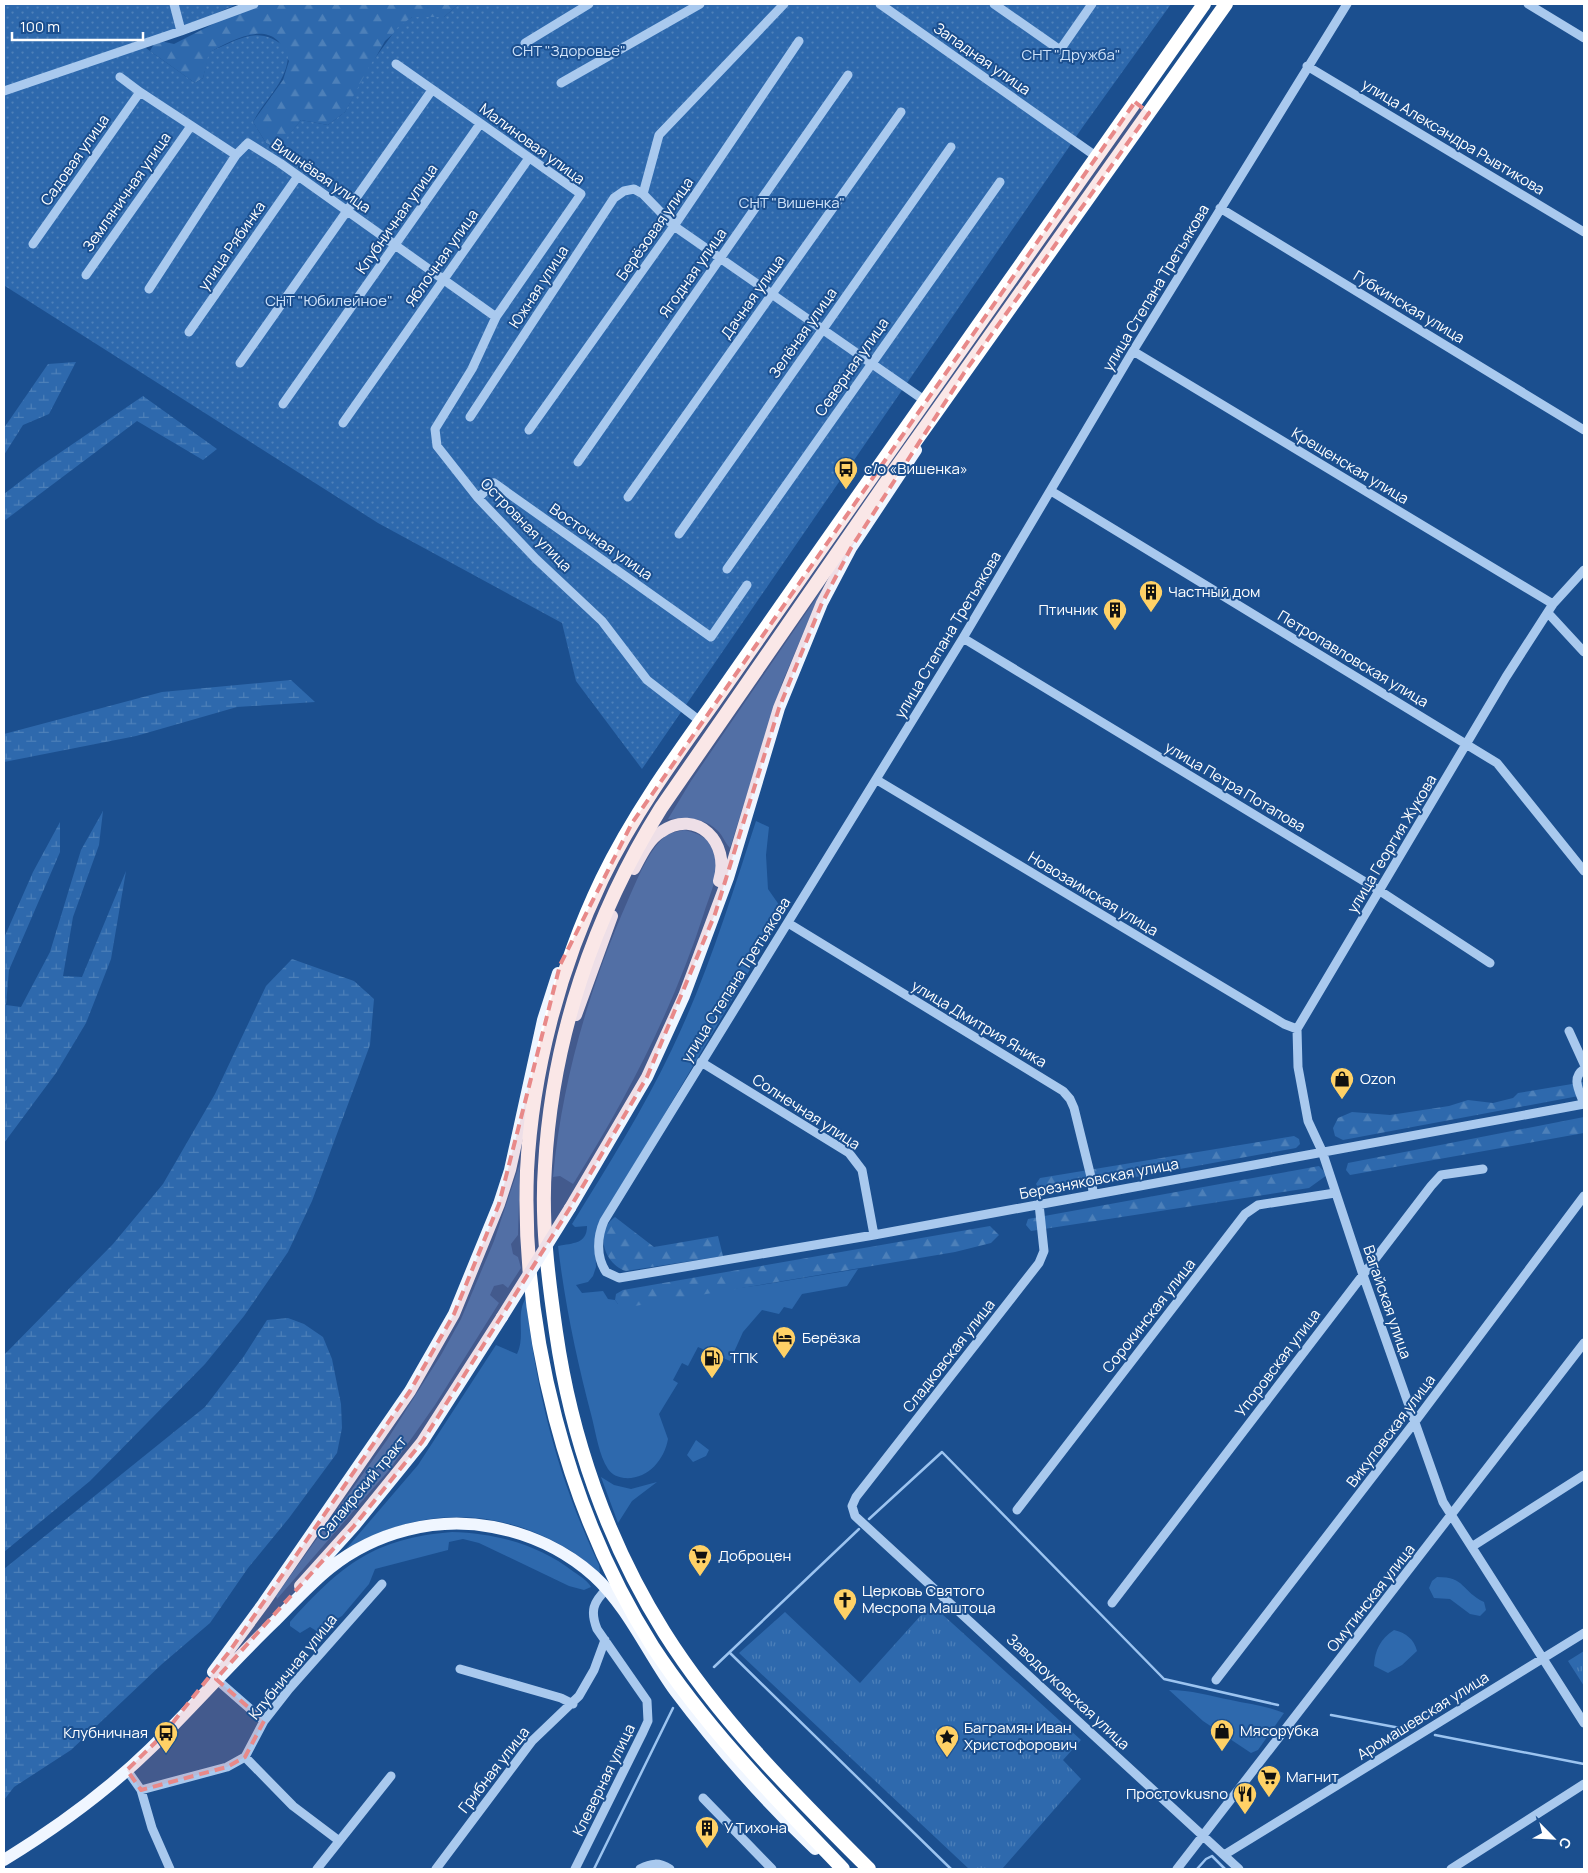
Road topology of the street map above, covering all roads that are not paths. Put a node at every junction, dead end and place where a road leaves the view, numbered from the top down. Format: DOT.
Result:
graph roads {
  1 [pos="174,4"];
  2 [pos="254,4"];
  3 [pos="589,4"];
  4 [pos="700,4"];
  5 [pos="784,4"];
  6 [pos="880,4"];
  7 [pos="994,4"];
  8 [pos="1092,4"];
  9 [pos="1204,4"];
  10 [pos="1226,4"];
  11 [pos="1347,4"];
  12 [pos="1528,4"];
  13 [pos="181,31"];
  14 [pos="1584,38"];
  15 [pos="799,41"];
  16 [pos="525,43"];
  17 [pos="396,64"];
  18 [pos="1308,66"];
  19 [pos="848,75"];
  20 [pos="120,76"];
  21 [pos="561,83"];
  22 [pos="432,90"];
  23 [pos="4,91"];
  24 [pos="140,92"];
  25 [pos="1135,102"];
  26 [pos="901,112"];
  27 [pos="1149,113"];
  28 [pos="480,124"];
  29 [pos="191,126"];
  30 [pos="951,147"];
  31 [pos="236,156"];
  32 [pos="1097,157"];
  33 [pos="529,158"];
  34 [pos="298,176"];
  35 [pos="1000,182"];
  36 [pos="642,194"];
  37 [pos="1220,208"];
  38 [pos="348,211"];
  39 [pos="674,226"];
  40 [pos="1584,232"];
  41 [pos="33,244"];
  42 [pos="396,246"];
  43 [pos="720,257"];
  44 [pos="86,274"];
  45 [pos="443,279"];
  46 [pos="149,289"];
  47 [pos="772,294"];
  48 [pos="496,317"];
  49 [pos="823,329"];
  50 [pos="190,332"];
  51 [pos="1133,351"];
  52 [pos="240,363"];
  53 [pos="872,363"];
  54 [pos="964,373"];
  55 [pos="924,400"];
  56 [pos="283,404"];
  57 [pos="470,416"];
  58 [pos="343,423"];
  59 [pos="529,430"];
  60 [pos="1584,430"];
  61 [pos="578,462"];
  62 [pos="1050,491"];
  63 [pos="628,497"];
  64 [pos="478,498"];
  65 [pos="679,534"];
  66 [pos="727,569"];
  67 [pos="1584,570"];
  68 [pos="747,585"];
  69 [pos="1553,604"];
  70 [pos="1548,613"];
  71 [pos="963,638"];
  72 [pos="1584,652"];
  73 [pos="700,721"];
  74 [pos="1467,744"];
  75 [pos="877,780"];
  76 [pos="1584,871"];
  77 [pos="602,880"];
  78 [pos="1380,891"];
  79 [pos="788,923"];
  80 [pos="1490,963"];
  81 [pos="692,974"];
  82 [pos="1297,1029"];
  83 [pos="1568,1031"];
  84 [pos="702,1062"];
  85 [pos="1584,1064"];
  86 [pos="1584,1069"];
  87 [pos="556,1074"];
  88 [pos="1584,1104"];
  89 [pos="1322,1151"];
  90 [pos="1484,1169"];
  91 [pos="1335,1193"];
  92 [pos="1093,1194"];
  93 [pos="1584,1196"];
  94 [pos="1040,1204"];
  95 [pos="874,1235"];
  96 [pos="1363,1275"];
  97 [pos="619,1278"];
  98 [pos="1584,1343"];
  99 [pos="1414,1423"];
  100 [pos="1584,1475"];
  101 [pos="1017,1510"];
  102 [pos="855,1516"];
  103 [pos="1452,1516"];
  104 [pos="1473,1546"];
  105 [pos="382,1584"];
  106 [pos="607,1589"];
  107 [pos="1112,1603"];
  108 [pos="1584,1633"];
  109 [pos="605,1640"];
  110 [pos="1544,1658"];
  111 [pos="229,1666"];
  112 [pos="460,1669"];
  113 [pos="216,1679"];
  114 [pos="1216,1680"];
  115 [pos="573,1704"];
  116 [pos="264,1721"];
  117 [pos="1584,1723"];
  118 [pos="163,1735"];
  119 [pos="245,1756"];
  120 [pos="127,1770"];
  121 [pos="391,1776"];
  122 [pos="1584,1784"];
  123 [pos="141,1790"];
  124 [pos="703,1798"];
  125 [pos="1204,1836"];
  126 [pos="338,1840"];
  127 [pos="1224,1855"];
  128 [pos="4,1860"];
  129 [pos="170,1869"];
  130 [pos="316,1869"];
  131 [pos="436,1869"];
  132 [pos="575,1869"];
  133 [pos="640,1869"];
  134 [pos="670,1869"];
  135 [pos="772,1869"];
  136 [pos="837,1869"];
  137 [pos="843,1869"];
  138 [pos="869,1869"];
  139 [pos="1177,1869"];
  140 [pos="1239,1869"];
  141 [pos="1451,1869"];
  1 -- 13 [label="street"];
  2 -- 13 [label="street"];
  3 -- 16 [label="street"];
  4 -- 21 [label="street"];
  5 -- 36 [label="street"];
  6 -- 32 [label="street, Западная улица"];
  7 -- 8 [label="street"];
  9 -- 25 [label="highway"];
  10 -- 27 [label="highway"];
  11 -- 18 [label="street, улица Степана Третьякова"];
  12 -- 14 [label="street"];
  13 -- 23 [label="street"];
  15 -- 39 [label="street, Берёзовая улица"];
  17 -- 22 [label="street, Малиновая улица"];
  18 -- 37 [label="street, улица Степана Третьякова"];
  18 -- 40 [label="street, улица Александра Рывтикова"];
  19 -- 43 [label="street, Ягодная улица"];
  20 -- 24 [label="street"];
  22 -- 28 [label="street, Малиновая улица"];
  22 -- 38 [label="street"];
  24 -- 29 [label="street"];
  24 -- 41 [label="street, Садовая улица"];
  25 -- 27 [label="highway"];
  25 -- 32 [label="highway"];
  26 -- 47 [label="street, Дачная улица"];
  27 -- 54 [label="highway"];
  28 -- 33 [label="street, Малиновая улица"];
  28 -- 42 [label="street, Клубничная улица"];
  29 -- 31 [label="street"];
  29 -- 44 [label="street, Земляничная улица"];
  30 -- 49 [label="street, Зелёная улица"];
  31 -- 34 [label="street, Вишнёвая улица"];
  31 -- 46 [label="street"];
  32 -- 55 [label="highway"];
  33 -- 45 [label="street, Яблочная улица"];
  33 -- 48 [label="street, Малиновая улица"];
  34 -- 38 [label="street, Вишнёвая улица"];
  34 -- 50 [label="street, улица Рябинка"];
  35 -- 53 [label="street, Северная улица"];
  36 -- 39 [label="street"];
  36 -- 57 [label="street, Южная улица"];
  37 -- 51 [label="street, улица Степана Третьякова"];
  37 -- 60 [label="street, Губкинская улица"];
  38 -- 42 [label="street, Вишнёвая улица"];
  38 -- 52 [label="street"];
  39 -- 43 [label="street"];
  39 -- 59 [label="street, Берёзовая улица"];
  42 -- 45 [label="street, Вишнёвая улица"];
  42 -- 56 [label="street, Клубничная улица"];
  43 -- 47 [label="street"];
  43 -- 61 [label="street, Ягодная улица"];
  45 -- 48 [label="street, Вишнёвая улица"];
  45 -- 58 [label="street, Яблочная улица"];
  47 -- 49 [label="street"];
  47 -- 63 [label="street, Дачная улица"];
  48 -- 64 [label="street, Островная улица"];
  49 -- 53 [label="street"];
  49 -- 65 [label="street, Зелёная улица"];
  51 -- 62 [label="street, улица Степана Третьякова"];
  51 -- 69 [label="street, Крещенская улица"];
  53 -- 55 [label="street"];
  53 -- 66 [label="street, Северная улица"];
  54 -- 81 [label="main road"];
  54 -- 87 [label="highway"];
  55 -- 73 [label="highway"];
  62 -- 71 [label="street, улица Степана Третьякова"];
  62 -- 74 [label="street, Петропавловская улица"];
  64 -- 68 [label="street, Восточная улица"];
  64 -- 73 [label="street, Островная улица"];
  67 -- 69 [label="street, улица Георгия Жукова"];
  69 -- 70 [label="street, улица Георгия Жукова"];
  70 -- 72 [label="street"];
  70 -- 74 [label="street, улица Георгия Жукова"];
  71 -- 75 [label="street, улица Степана Третьякова"];
  71 -- 78 [label="street, улица Петра Потапова"];
  73 -- 77 [label="highway"];
  74 -- 76 [label="street, Петропавловская улица"];
  74 -- 78 [label="street, улица Георгия Жукова"];
  75 -- 79 [label="street, улица Степана Третьякова"];
  75 -- 82 [label="street, Новозаимская улица"];
  77 -- 118 [label="main road"];
  77 -- 137 [label="highway"];
  78 -- 80 [label="street, улица Петра Потапова"];
  78 -- 82 [label="street, улица Георгия Жукова"];
  79 -- 84 [label="street, улица Степана Третьякова"];
  79 -- 92 [label="street, улица Дмитрия Яника"];
  81 -- 87 [label="main road"];
  81 -- 111 [label="main road, Салаирский тракт, bridge"];
  82 -- 89 [label="street, улица Георгия Жукова"];
  83 -- 85 [label="street"];
  84 -- 95 [label="street, Солнечная улица"];
  84 -- 97 [label="street, улица Степана Третьякова"];
  86 -- 88 [label="street"];
  87 -- 138 [label="highway"];
  88 -- 89 [label="street, Березняковская улица"];
  89 -- 91 [label="street, Вагайская улица"];
  89 -- 92 [label="street, Березняковская улица"];
  90 -- 96 [label="street, Упоровская улица"];
  91 -- 96 [label="street, Вагайская улица"];
  91 -- 101 [label="street, Сорокинская улица"];
  92 -- 94 [label="street, Березняковская улица"];
  93 -- 99 [label="street, Викуловская улица"];
  94 -- 95 [label="street, Березняковская улица"];
  94 -- 102 [label="street, Сладковская улица"];
  95 -- 97 [label="street, Березняковская улица"];
  96 -- 99 [label="street, Вагайская улица"];
  96 -- 107 [label="street, Упоровская улица"];
  98 -- 103 [label="street, Омутинская улица"];
  99 -- 103 [label="street, Вагайская улица"];
  99 -- 114 [label="street, Викуловская улица"];
  100 -- 104 [label="street"];
  102 -- 125 [label="street, Заводоуковская улица"];
  103 -- 104 [label="street, Вагайская улица"];
  103 -- 125 [label="street, Омутинская улица"];
  104 -- 110 [label="street, Вагайская улица"];
  105 -- 116 [label="street, Клубничная улица"];
  106 -- 109 [label="street"];
  106 -- 111 [label="main road"];
  106 -- 136 [label="main road"];
  108 -- 110 [label="street, Аромашевская улица"];
  109 -- 115 [label="street, Грибная улица"];
  109 -- 132 [label="street, Клеверная улица"];
  110 -- 117 [label="street, Вагайская улица"];
  110 -- 127 [label="street, Аромашевская улица"];
  111 -- 113 [label="main road"];
  112 -- 115 [label="street"];
  113 -- 116 [label="street"];
  113 -- 118 [label="main road"];
  115 -- 131 [label="street, Грибная улица"];
  116 -- 119 [label="street, Клубничная улица"];
  118 -- 120 [label="main road"];
  119 -- 123 [label="street"];
  119 -- 126 [label="street"];
  120 -- 123 [label="street"];
  120 -- 128 [label="main road"];
  121 -- 126 [label="street"];
  122 -- 141 [label="street"];
  123 -- 129 [label="street"];
  124 -- 135 [label="street"];
  125 -- 127 [label="street, Заводоуковская улица"];
  125 -- 139 [label="street, Омутинская улица"];
  126 -- 130 [label="street"];
  127 -- 140 [label="street, Заводоуковская улица"];
  133 -- 134 [label="street"];
}
